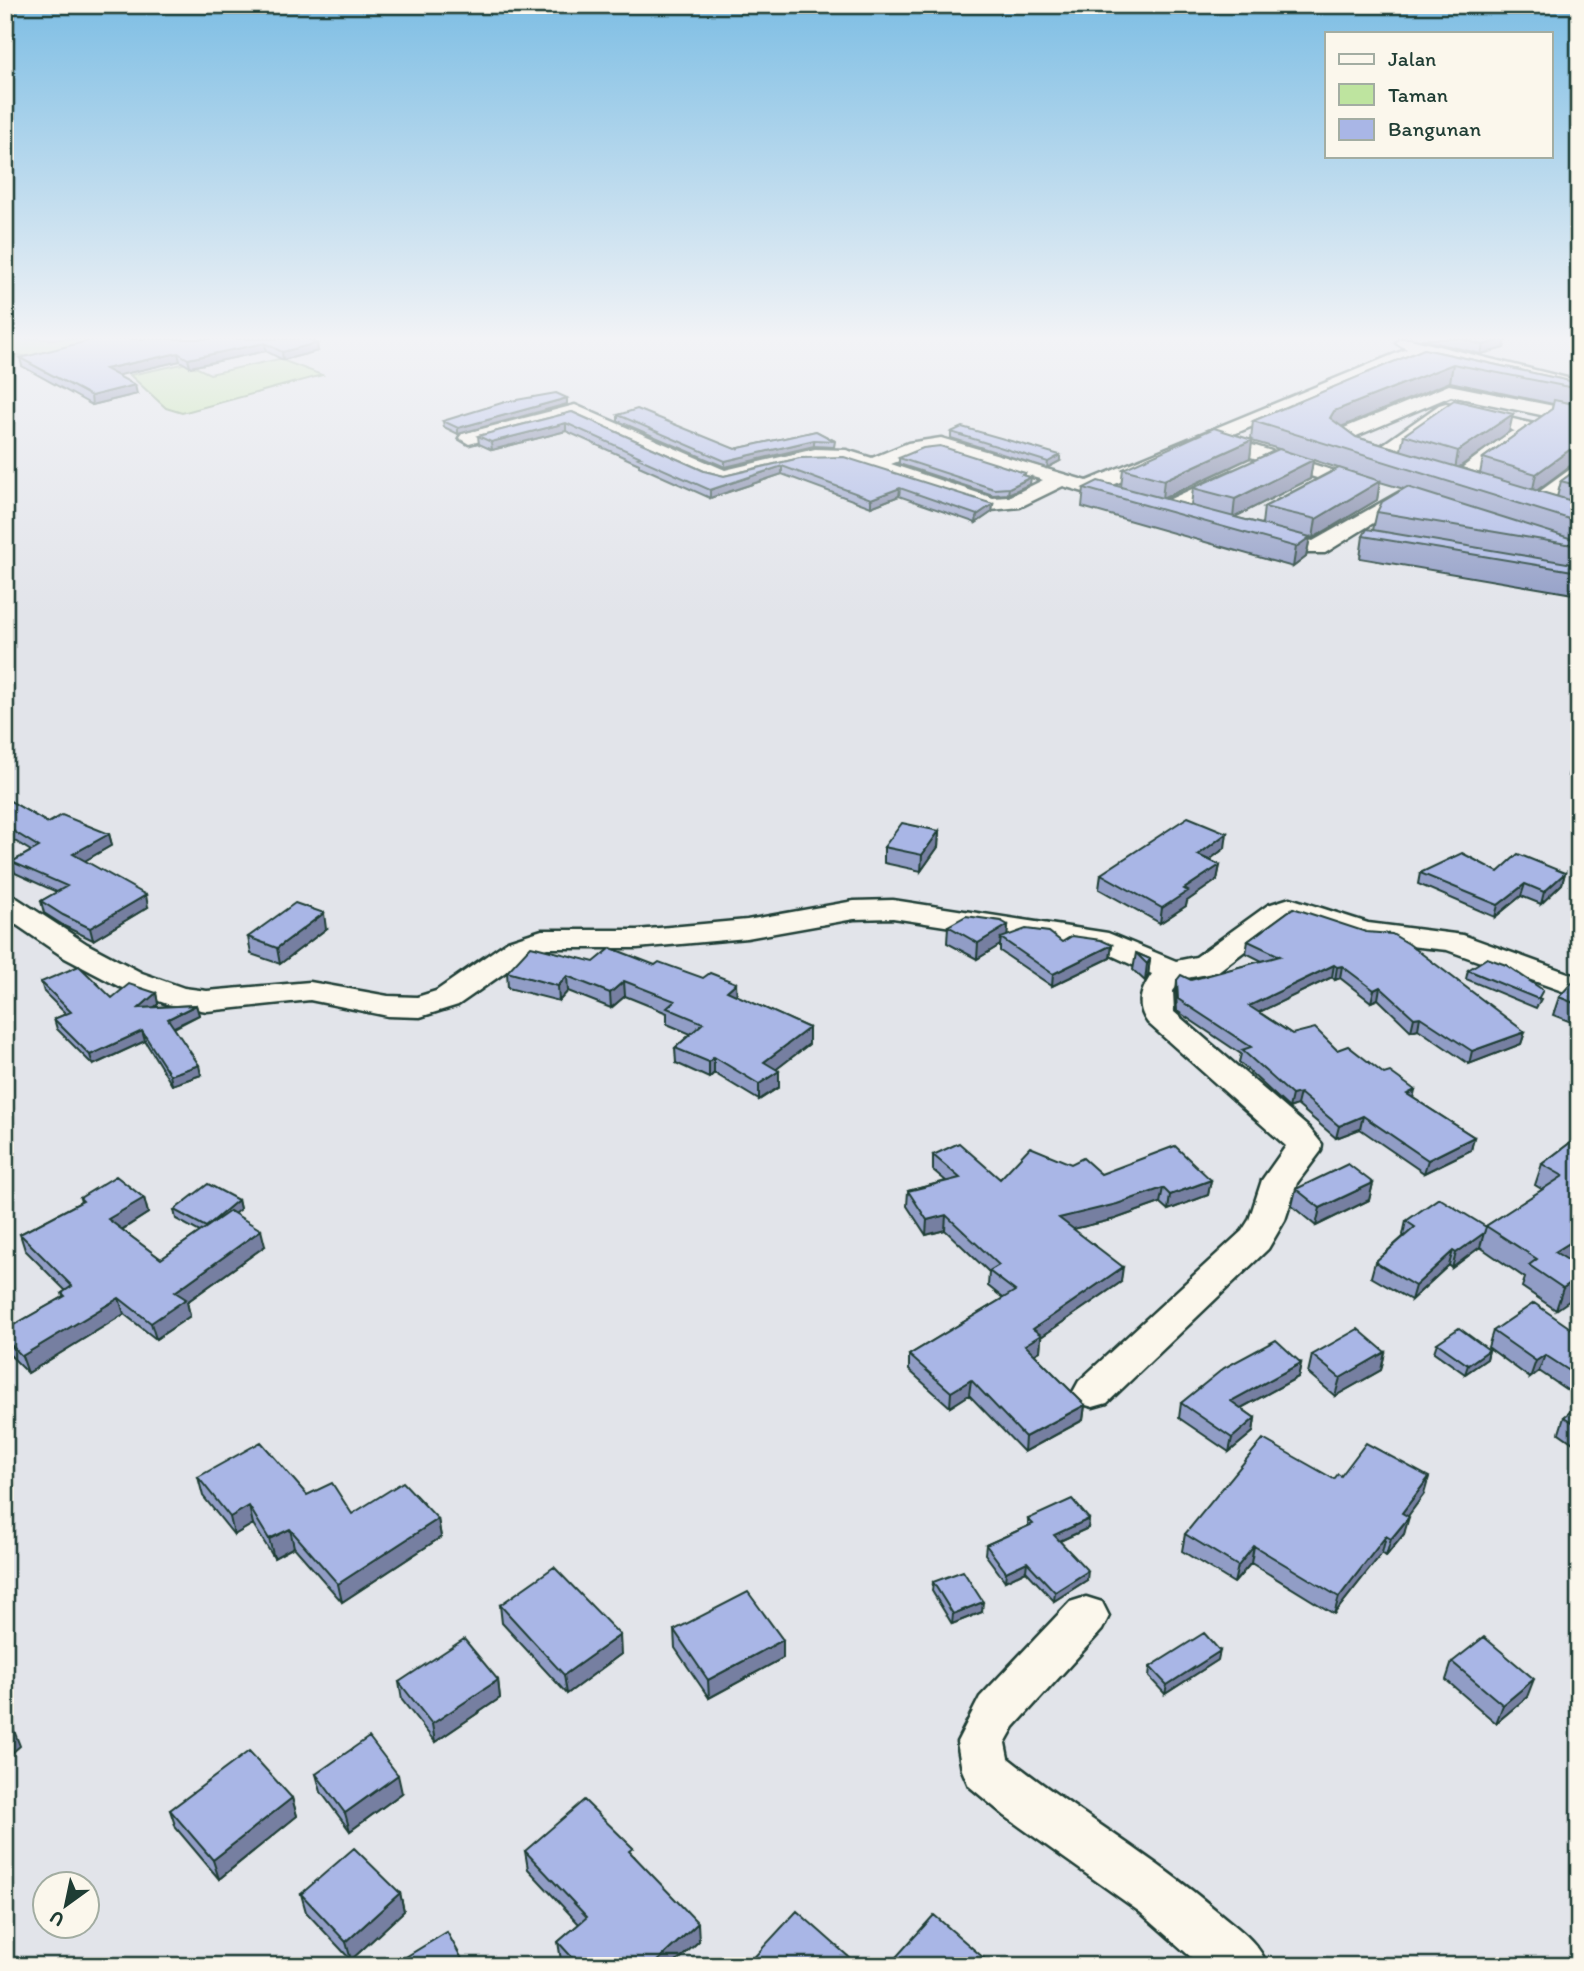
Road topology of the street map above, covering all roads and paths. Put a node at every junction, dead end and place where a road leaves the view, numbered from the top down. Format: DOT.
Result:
graph roads {
  1 [pos="497,431"];
  2 [pos="619,431"];
  3 [pos="1224,431"];
  4 [pos="1352,431"];
  5 [pos="1415,431"];
  6 [pos="1522,431"];
  7 [pos="1210,437"];
  8 [pos="469,438"];
  9 [pos="1380,456"];
  10 [pos="1275,458"];
  11 [pos="875,464"];
  12 [pos="1406,464"];
  13 [pos="1579,472"];
  14 [pos="1335,476"];
  15 [pos="1058,481"];
  16 [pos="1087,488"];
  17 [pos="1483,488"];
  18 [pos="1310,489"];
  19 [pos="1399,498"];
  20 [pos="1425,506"];
  21 [pos="1164,509"];
  22 [pos="1557,511"];
  23 [pos="1200,518"];
  24 [pos="1249,532"];
  25 [pos="1333,536"];
  26 [pos="1369,542"];
  27 [pos="5,903"];
  28 [pos="1172,971"];
  29 [pos="1579,988"];
  30 [pos="1093,1392"];
  31 [pos="1086,1616"];
  32 [pos="1241,1966"];
  1 -- 8 [label="street"];
  2 -- 11 [label="street"];
  3 -- 7 [label="street"];
  4 -- 9 [label="street"];
  5 -- 9 [label="street"];
  6 -- 17 [label="street"];
  7 -- 10 [label="street"];
  7 -- 16 [label="street"];
  9 -- 12 [label="street"];
  10 -- 14 [label="street"];
  10 -- 21 [label="street"];
  11 -- 15 [label="street"];
  11 -- 15 [label="street"];
  13 -- 22 [label="street"];
  14 -- 18 [label="street"];
  14 -- 19 [label="street"];
  15 -- 16 [label="street"];
  16 -- 21 [label="street"];
  19 -- 20 [label="street"];
  19 -- 25 [label="street"];
  21 -- 23 [label="street"];
  24 -- 25 [label="street"];
  25 -- 26 [label="street"];
  27 -- 28 [label="street"];
  28 -- 29 [label="street"];
  28 -- 30 [label="street"];
  31 -- 32 [label="street"];
}
